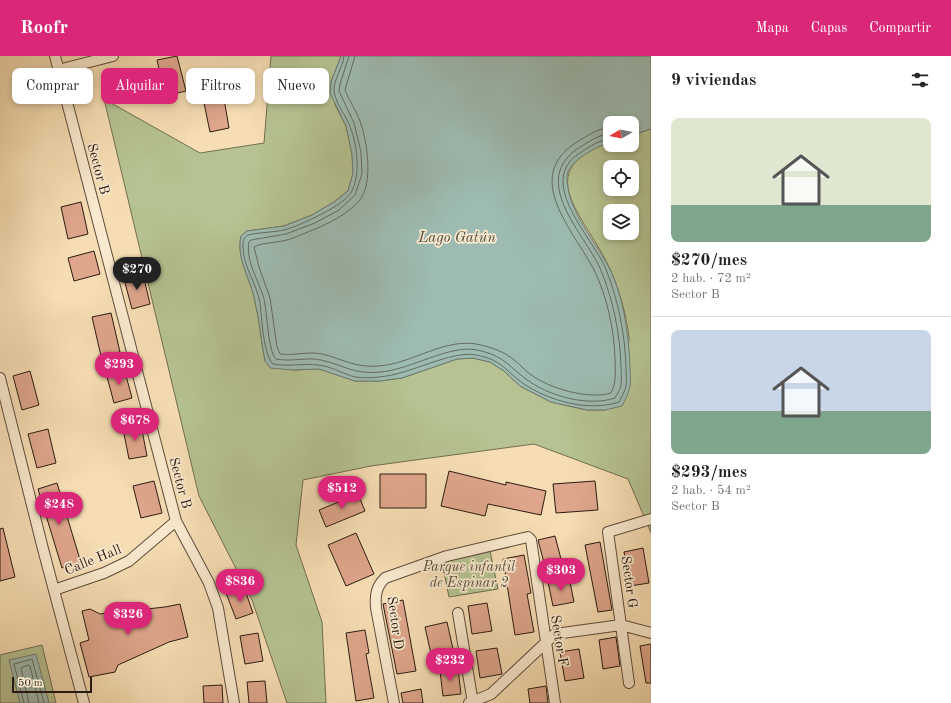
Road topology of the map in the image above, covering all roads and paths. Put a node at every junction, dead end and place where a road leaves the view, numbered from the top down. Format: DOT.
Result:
graph roads {
  1 [pos="55,56"];
  2 [pos="113,56"];
  3 [pos="58,68"];
  4 [pos="66,68"];
  5 [pos="67,104"];
  6 [pos="0,378"];
  7 [pos="2,397"];
  8 [pos="651,519"];
  9 [pos="176,521"];
  10 [pos="528,537"];
  11 [pos="54,590"];
  12 [pos="458,613"];
  13 [pos="621,625"];
  14 [pos="651,633"];
  15 [pos="544,642"];
  16 [pos="629,683"];
  17 [pos="472,702"];
  18 [pos="84,703"];
  19 [pos="234,703"];
  20 [pos="394,703"];
  21 [pos="555,703"];
  1 -- 3 [label="street, Sector B"];
  2 -- 4 [label="street"];
  5 -- 9 [label="street, Sector B"];
  6 -- 7 [label="street"];
  7 -- 11 [label="street"];
  8 -- 13 [label="street, Sector G"];
  9 -- 11 [label="street, Calle Hall"];
  9 -- 19 [label="street, Sector B"];
  10 -- 15 [label="street, Sector F"];
  10 -- 20 [label="street, Sector D"];
  11 -- 18 [label="street"];
  12 -- 17 [label="street"];
  13 -- 14 [label="street"];
  13 -- 15 [label="street"];
  13 -- 16 [label="street, Sector G"];
  15 -- 17 [label="street"];
  15 -- 21 [label="street, Sector F"];
}
